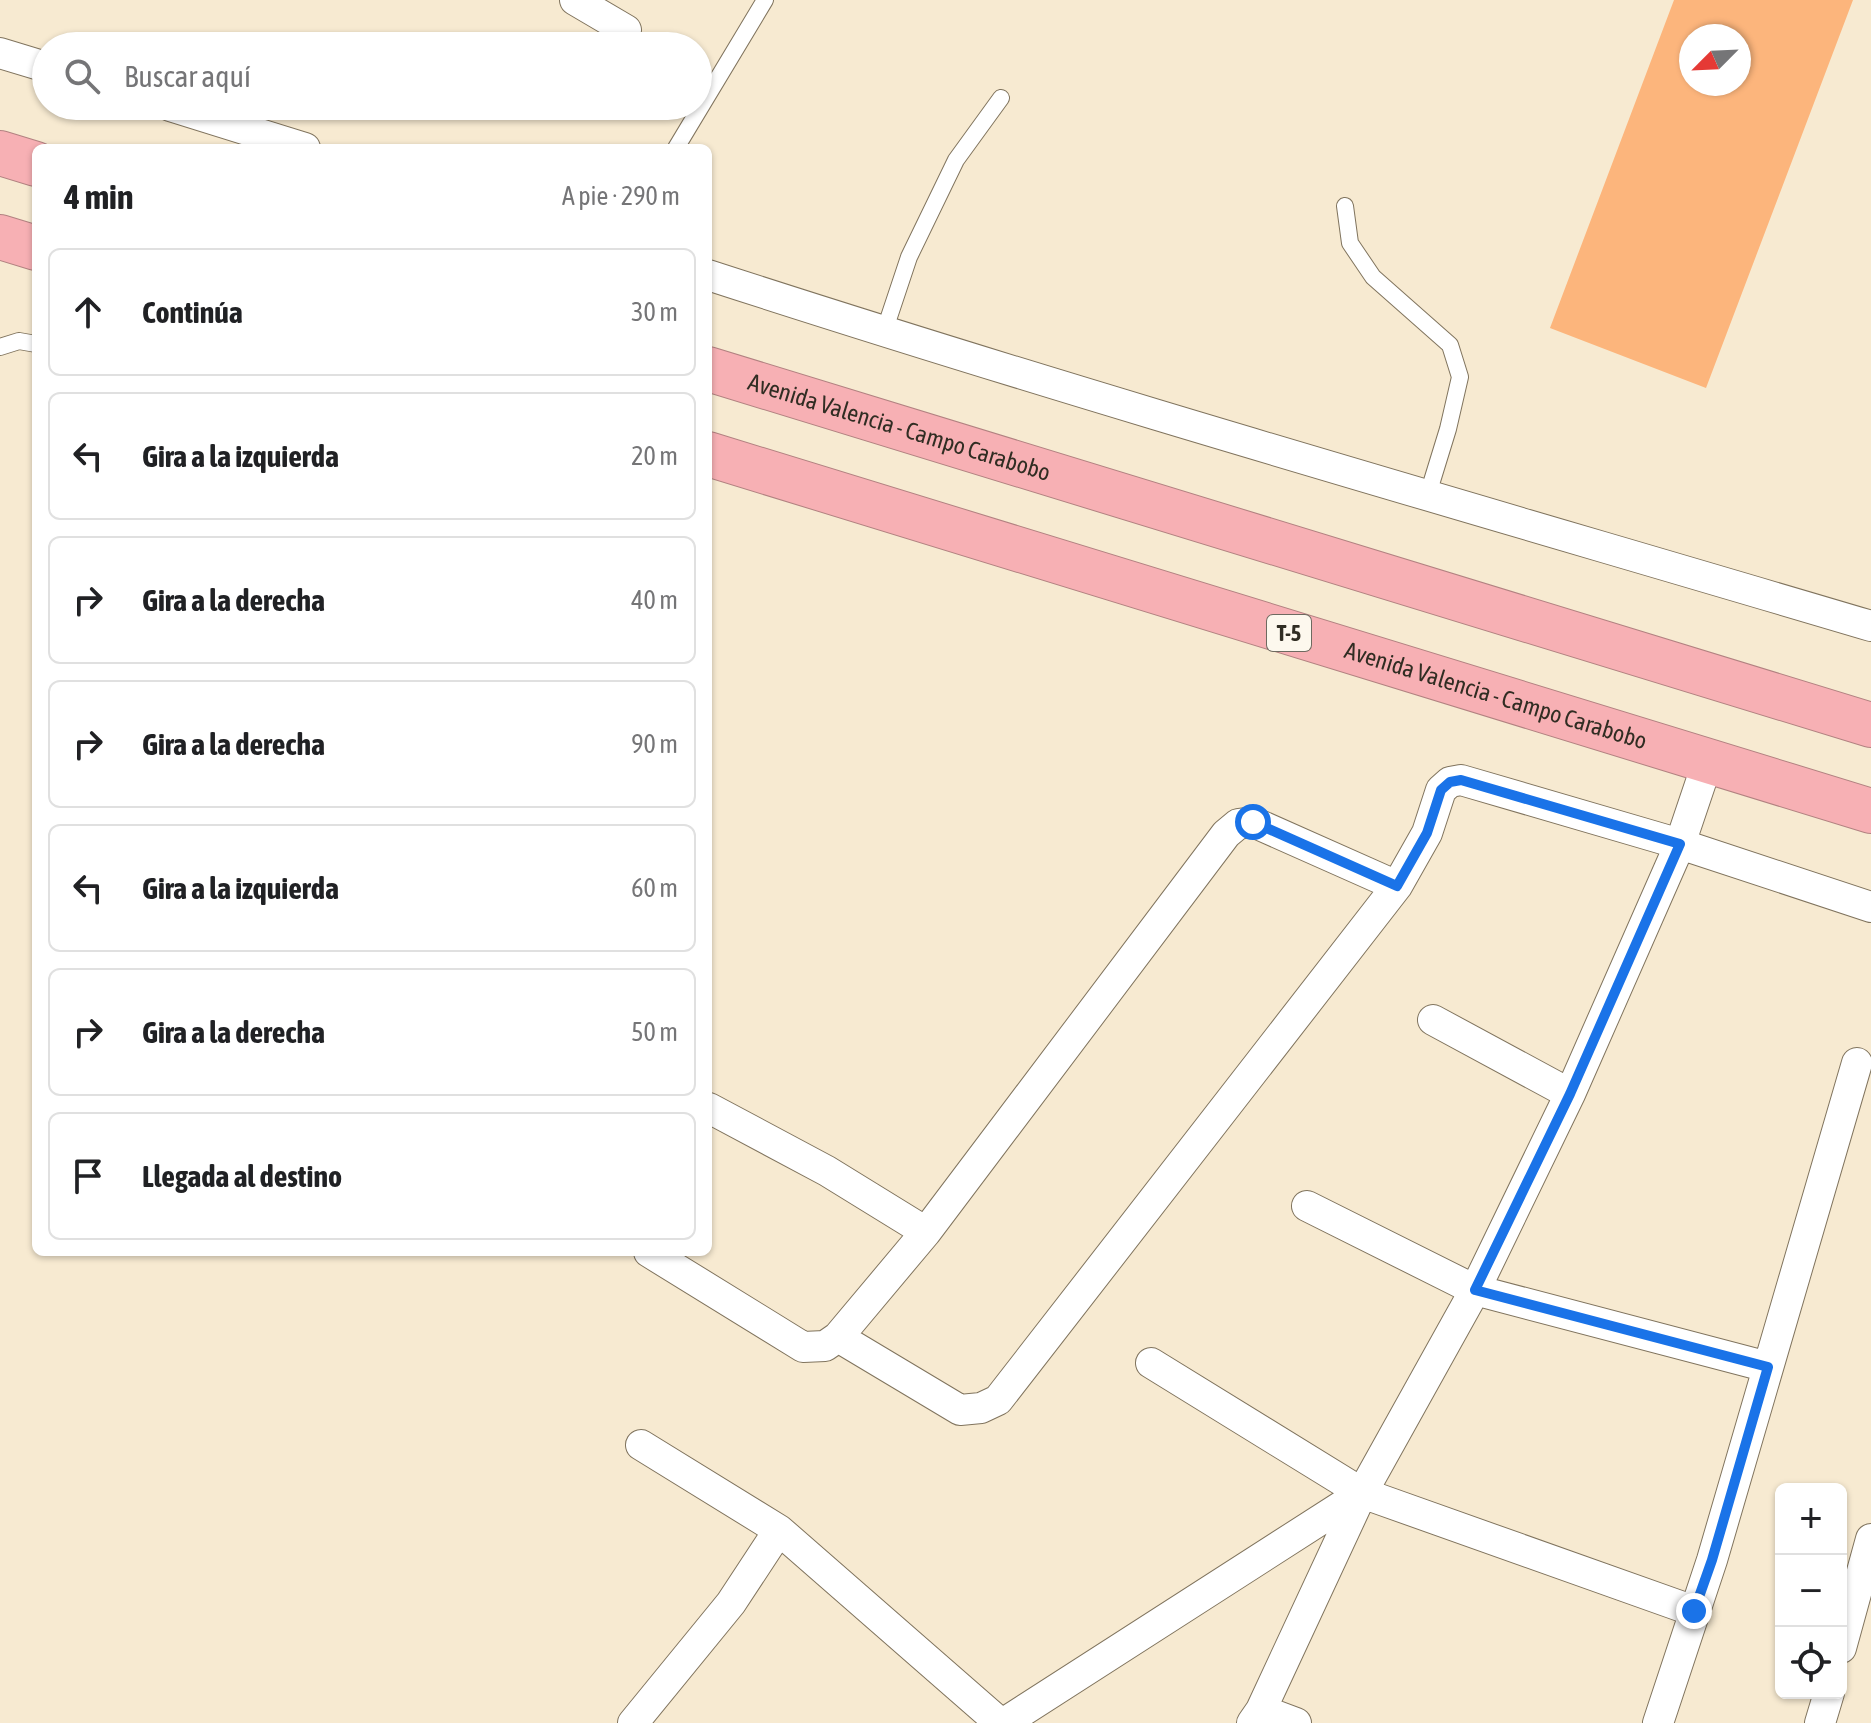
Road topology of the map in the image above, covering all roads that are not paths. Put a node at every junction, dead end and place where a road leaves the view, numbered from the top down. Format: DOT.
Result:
graph roads {
  1 [pos="575,0"];
  2 [pos="765,0"];
  3 [pos="626,30"];
  4 [pos="0,53"];
  5 [pos="32,63"];
  6 [pos="712,88"];
  7 [pos="1001,98"];
  8 [pos="215,120"];
  9 [pos="693,120"];
  10 [pos="292,144"];
  11 [pos="678,144"];
  12 [pos="0,153"];
  13 [pos="32,163"];
  14 [pos="1345,206"];
  15 [pos="0,237"];
  16 [pos="32,247"];
  17 [pos="712,276"];
  18 [pos="884,332"];
  19 [pos="32,343"];
  20 [pos="0,347"];
  21 [pos="712,370"];
  22 [pos="712,455"];
  23 [pos="1428,494"];
  24 [pos="1871,626"];
  25 [pos="1871,725"];
  26 [pos="1708,761"];
  27 [pos="1871,811"];
  28 [pos="1680,844"];
  29 [pos="1397,886"];
  30 [pos="1871,907"];
  31 [pos="1433,1020"];
  32 [pos="1857,1063"];
  33 [pos="1570,1094"];
  34 [pos="712,1110"];
  35 [pos="1307,1206"];
  36 [pos="926,1232"];
  37 [pos="655,1256"];
  38 [pos="1475,1290"];
  39 [pos="838,1337"];
  40 [pos="1151,1363"];
  41 [pos="1768,1367"];
  42 [pos="641,1445"];
  43 [pos="1362,1493"];
  44 [pos="779,1530"];
  45 [pos="1871,1539"];
  46 [pos="1694,1611"];
  47 [pos="1847,1627"];
  48 [pos="1827,1699"];
  49 [pos="1257,1716"];
  50 [pos="633,1723"];
  51 [pos="1002,1723"];
  52 [pos="1296,1723"];
  53 [pos="1658,1723"];
  54 [pos="1820,1723"];
  1 -- 3 [label="street"];
  2 -- 6 [label="lane"];
  4 -- 5 [label="street"];
  7 -- 18 [label="lane"];
  8 -- 10 [label="street"];
  9 -- 11 [label="lane"];
  12 -- 13 [label="highway"];
  14 -- 23 [label="lane"];
  15 -- 16 [label="highway"];
  17 -- 18 [label="street"];
  18 -- 23 [label="street"];
  19 -- 20 [label="lane"];
  21 -- 25 [label="highway, Avenida Valencia - Campo Carabobo"];
  22 -- 26 [label="highway, Avenida Valencia - Campo Carabobo / T-5"];
  23 -- 24 [label="street"];
  26 -- 27 [label="highway, Avenida Valencia - Campo Carabobo / T-5"];
  26 -- 28 [label="street"];
  28 -- 29 [label="street"];
  28 -- 30 [label="street"];
  28 -- 33 [label="street"];
  29 -- 36 [label="street"];
  29 -- 39 [label="street"];
  31 -- 33 [label="street"];
  32 -- 41 [label="street"];
  33 -- 38 [label="street"];
  34 -- 36 [label="street"];
  35 -- 38 [label="street"];
  36 -- 39 [label="street"];
  37 -- 39 [label="street"];
  38 -- 41 [label="street"];
  38 -- 43 [label="street"];
  40 -- 43 [label="street"];
  41 -- 46 [label="street"];
  42 -- 44 [label="street"];
  43 -- 46 [label="street"];
  43 -- 49 [label="street"];
  43 -- 51 [label="street"];
  44 -- 50 [label="street"];
  44 -- 51 [label="street"];
  45 -- 47 [label="street"];
  46 -- 53 [label="street"];
  48 -- 54 [label="street"];
  49 -- 52 [label="street"];
}
